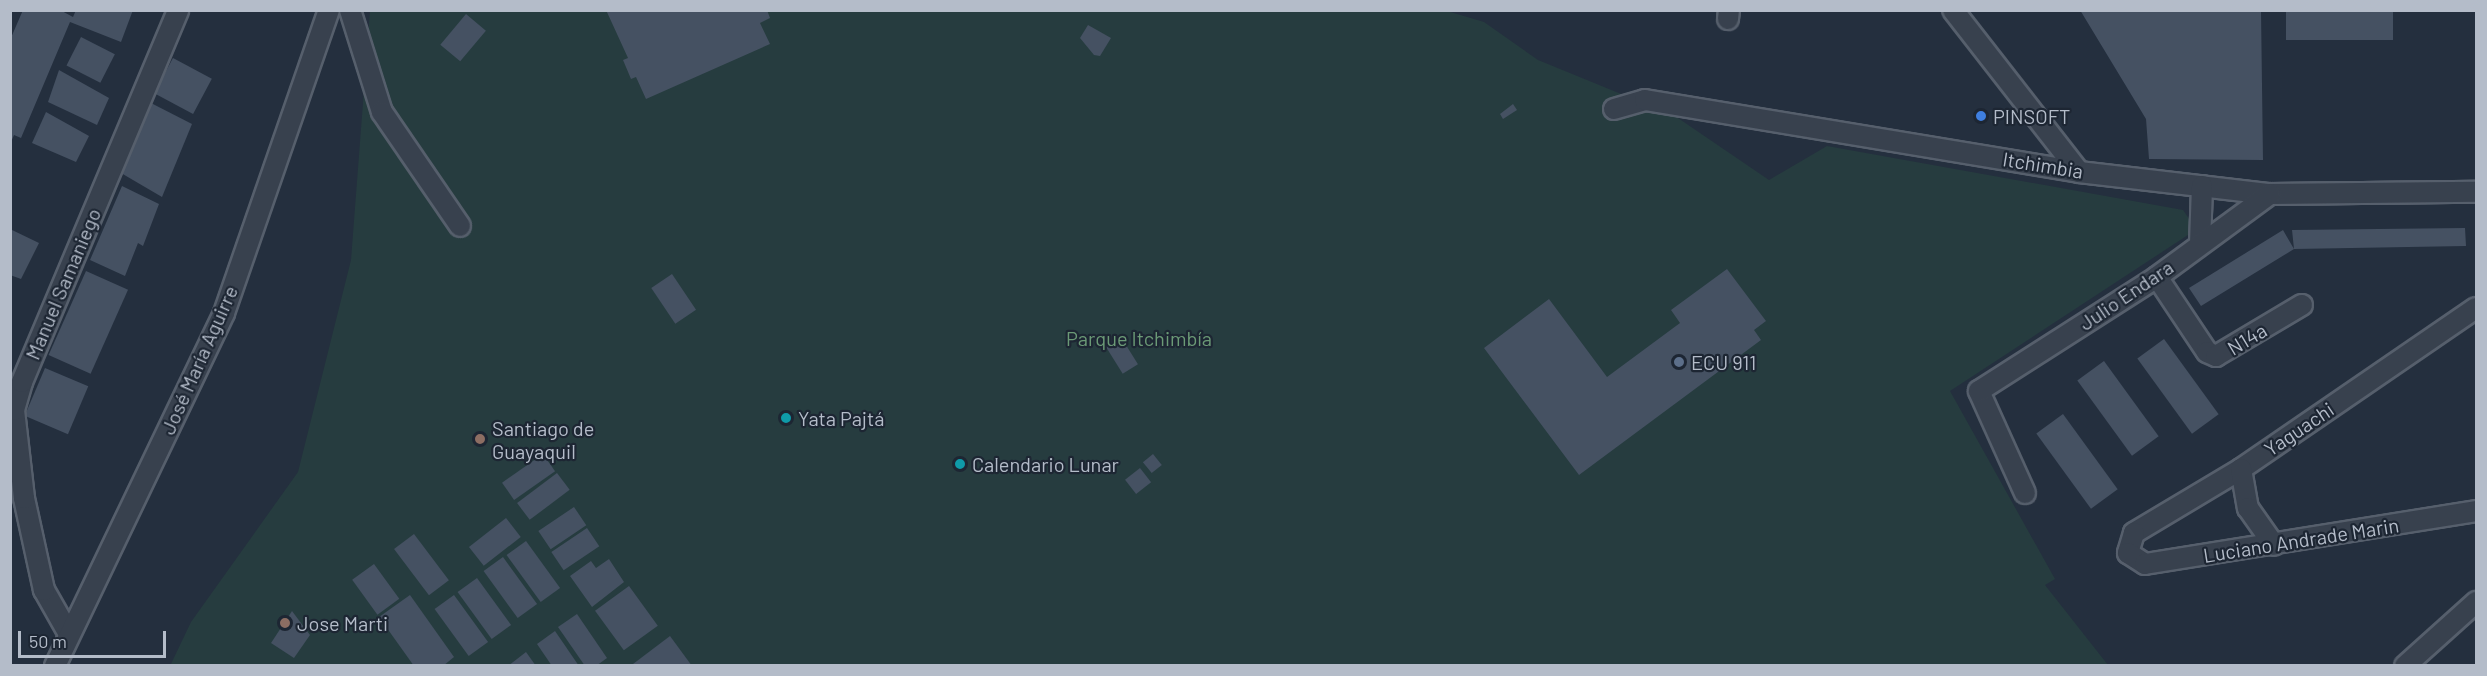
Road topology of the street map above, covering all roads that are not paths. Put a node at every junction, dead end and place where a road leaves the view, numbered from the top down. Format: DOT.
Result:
graph roads {
  1 [pos="178,10"];
  2 [pos="329,10"];
  3 [pos="350,10"];
  4 [pos="1953,10"];
  5 [pos="1614,109"];
  6 [pos="2079,172"];
  7 [pos="2202,186"];
  8 [pos="2476,192"];
  9 [pos="2270,195"];
  10 [pos="460,226"];
  11 [pos="2200,244"];
  12 [pos="2157,278"];
  13 [pos="2302,305"];
  14 [pos="2476,308"];
  15 [pos="2241,469"];
  16 [pos="2025,493"];
  17 [pos="2476,511"];
  18 [pos="2274,545"];
  19 [pos="2128,553"];
  20 [pos="2476,602"];
  21 [pos="69,634"];
  22 [pos="55,666"];
  23 [pos="2405,666"];
  1 -- 21 [label="street, Manuel Samaniego"];
  2 -- 21 [label="street, José María Aguirre"];
  3 -- 10 [label="street"];
  4 -- 6 [label="street"];
  5 -- 6 [label="street, Itchimbia"];
  6 -- 7 [label="street, Itchimbia"];
  7 -- 9 [label="street, Itchimbia"];
  7 -- 11 [label="street"];
  8 -- 9 [label="street, Itchimbia"];
  9 -- 11 [label="street, Julio Endara"];
  11 -- 12 [label="street, Julio Endara"];
  12 -- 13 [label="street, N14a"];
  12 -- 16 [label="street, Julio Endara"];
  14 -- 15 [label="street, Yaguachi"];
  15 -- 18 [label="street"];
  15 -- 19 [label="street, Yaguachi"];
  17 -- 18 [label="street, Luciano Andrade Marin"];
  18 -- 19 [label="street, Luciano Andrade Marin"];
  20 -- 23 [label="street"];
  21 -- 22 [label="street, José María Aguirre"];
}
